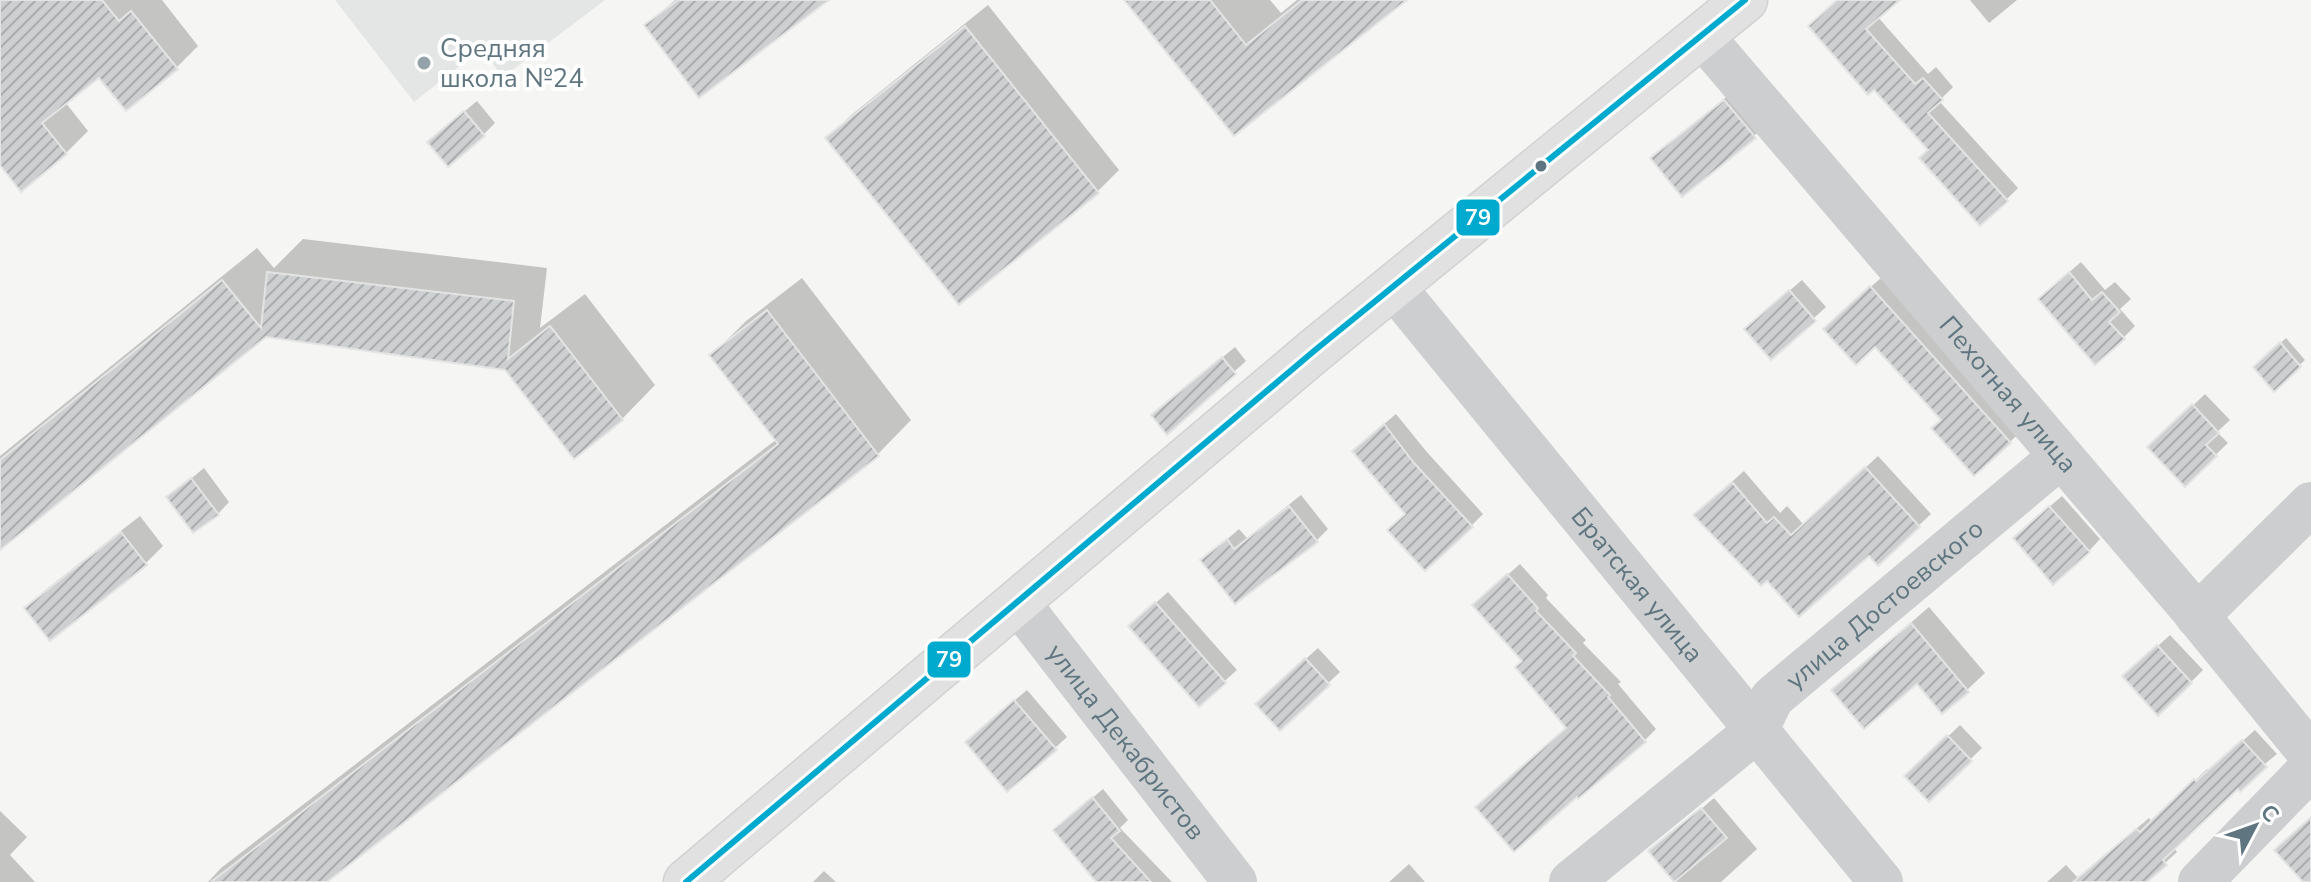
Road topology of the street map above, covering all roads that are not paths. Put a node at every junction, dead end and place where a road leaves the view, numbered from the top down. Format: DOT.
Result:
graph roads {
  1 [pos="1745,0"];
  2 [pos="1703,37"];
  3 [pos="1393,286"];
  4 [pos="2060,457"];
  5 [pos="2311,504"];
  6 [pos="1017,601"];
  7 [pos="2197,616"];
  8 [pos="1756,731"];
  9 [pos="2311,755"];
  10 [pos="2311,768"];
  11 [pos="686,882"];
  12 [pos="1235,882"];
  13 [pos="1571,882"];
  14 [pos="1881,882"];
  15 [pos="2200,882"];
  1 -- 2 [label="main road"];
  2 -- 3 [label="main road"];
  2 -- 4 [label="street, Пехотная улица"];
  3 -- 6 [label="main road"];
  3 -- 8 [label="street, Братская улица"];
  4 -- 7 [label="street, Пехотная улица"];
  4 -- 8 [label="street, улица Достоевского"];
  5 -- 7 [label="street"];
  6 -- 11 [label="main road"];
  6 -- 12 [label="street, улица Декабристов"];
  7 -- 9 [label="street, Пехотная улица"];
  8 -- 13 [label="street, улица Достоевского"];
  8 -- 14 [label="street, Братская улица"];
  10 -- 15 [label="street"];
}
